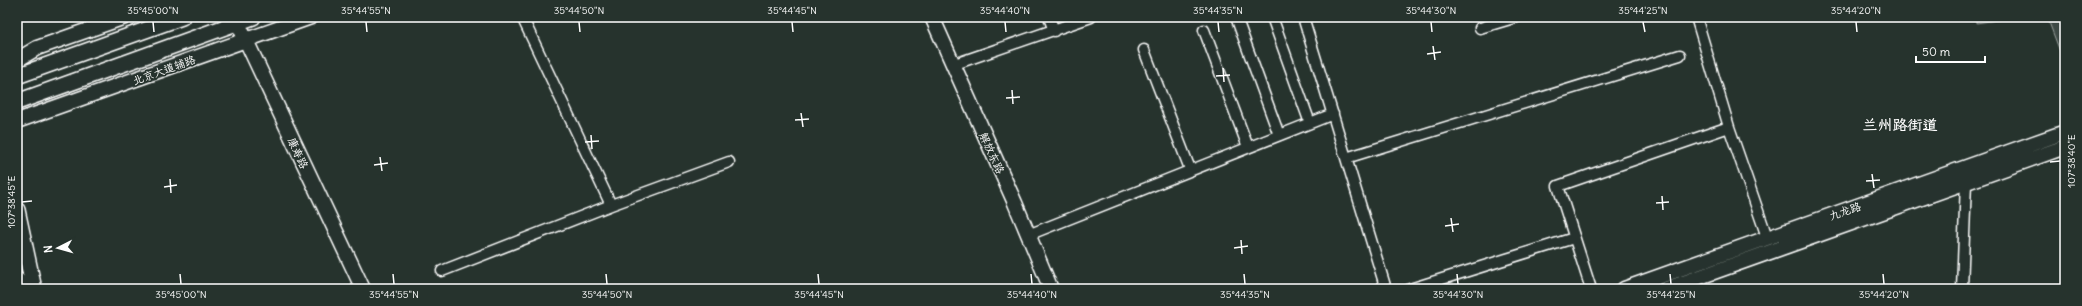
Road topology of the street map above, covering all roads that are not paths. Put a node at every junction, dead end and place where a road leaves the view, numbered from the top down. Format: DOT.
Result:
graph roads {
  1 [pos="125,17"];
  2 [pos="182,17"];
  3 [pos="253,17"];
  4 [pos="311,17"];
  5 [pos="522,17"];
  6 [pos="932,17"];
  7 [pos="941,17"];
  8 [pos="1049,17"];
  9 [pos="1091,17"];
  10 [pos="1236,17"];
  11 [pos="1272,17"];
  12 [pos="1304,17"];
  13 [pos="1696,17"];
  14 [pos="1510,18"];
  15 [pos="234,20"];
  16 [pos="1480,28"];
  17 [pos="1204,30"];
  18 [pos="1054,31"];
  19 [pos="243,41"];
  20 [pos="1144,50"];
  21 [pos="1680,55"];
  22 [pos="17,60"];
  23 [pos="956,64"];
  24 [pos="17,76"];
  25 [pos="17,102"];
  26 [pos="1333,114"];
  27 [pos="17,121"];
  28 [pos="1310,123"];
  29 [pos="1729,127"];
  30 [pos="2065,132"];
  31 [pos="1279,135"];
  32 [pos="1248,147"];
  33 [pos="2065,147"];
  34 [pos="1346,158"];
  35 [pos="729,162"];
  36 [pos="1190,169"];
  37 [pos="1966,182"];
  38 [pos="611,205"];
  39 [pos="17,210"];
  40 [pos="1032,233"];
  41 [pos="1574,238"];
  42 [pos="1767,238"];
  43 [pos="442,271"];
  44 [pos="17,280"];
  45 [pos="19,289"];
  46 [pos="34,289"];
  47 [pos="357,289"];
  48 [pos="363,289"];
  49 [pos="1051,289"];
  50 [pos="1059,289"];
  51 [pos="1386,289"];
  52 [pos="1410,289"];
  53 [pos="1591,289"];
  54 [pos="1624,289"];
  55 [pos="1666,289"];
  56 [pos="1962,289"];
  1 -- 22 [label="main road"];
  2 -- 24 [label="main road"];
  3 -- 15 [label="main road"];
  4 -- 19 [label="main road, 北京大道辅路"];
  5 -- 38 [label="street"];
  6 -- 23 [label="main road, 解放东路"];
  7 -- 23 [label="main road, 解放东路"];
  8 -- 18 [label="street"];
  9 -- 18 [label="street"];
  10 -- 31 [label="street"];
  11 -- 28 [label="street"];
  12 -- 26 [label="street"];
  13 -- 29 [label="street"];
  14 -- 16 [label="street"];
  15 -- 19 [label="main road, 康寿路"];
  15 -- 25 [label="main road"];
  17 -- 32 [label="street"];
  18 -- 23 [label="street"];
  19 -- 27 [label="main road, 北京大道辅路"];
  19 -- 47 [label="main road, 康寿路"];
  19 -- 48 [label="main road, 康寿路"];
  20 -- 36 [label="street"];
  21 -- 34 [label="street"];
  23 -- 40 [label="main road, 解放东路"];
  26 -- 28 [label="street"];
  26 -- 34 [label="street"];
  28 -- 31 [label="street"];
  29 -- 41 [label="street"];
  29 -- 42 [label="street"];
  30 -- 42 [label="main road, 九龙路"];
  31 -- 32 [label="street"];
  32 -- 36 [label="street"];
  33 -- 37 [label="main road, 九龙路"];
  34 -- 51 [label="street"];
  35 -- 38 [label="street"];
  36 -- 40 [label="street"];
  37 -- 55 [label="main road, 九龙路"];
  37 -- 56 [label="street"];
  38 -- 43 [label="street"];
  39 -- 46 [label="main road"];
  40 -- 49 [label="main road, 解放东路"];
  40 -- 50 [label="main road, 解放东路"];
  41 -- 52 [label="street"];
  41 -- 53 [label="street"];
  42 -- 54 [label="main road, 九龙路"];
  44 -- 45 [label="main road"];
}
